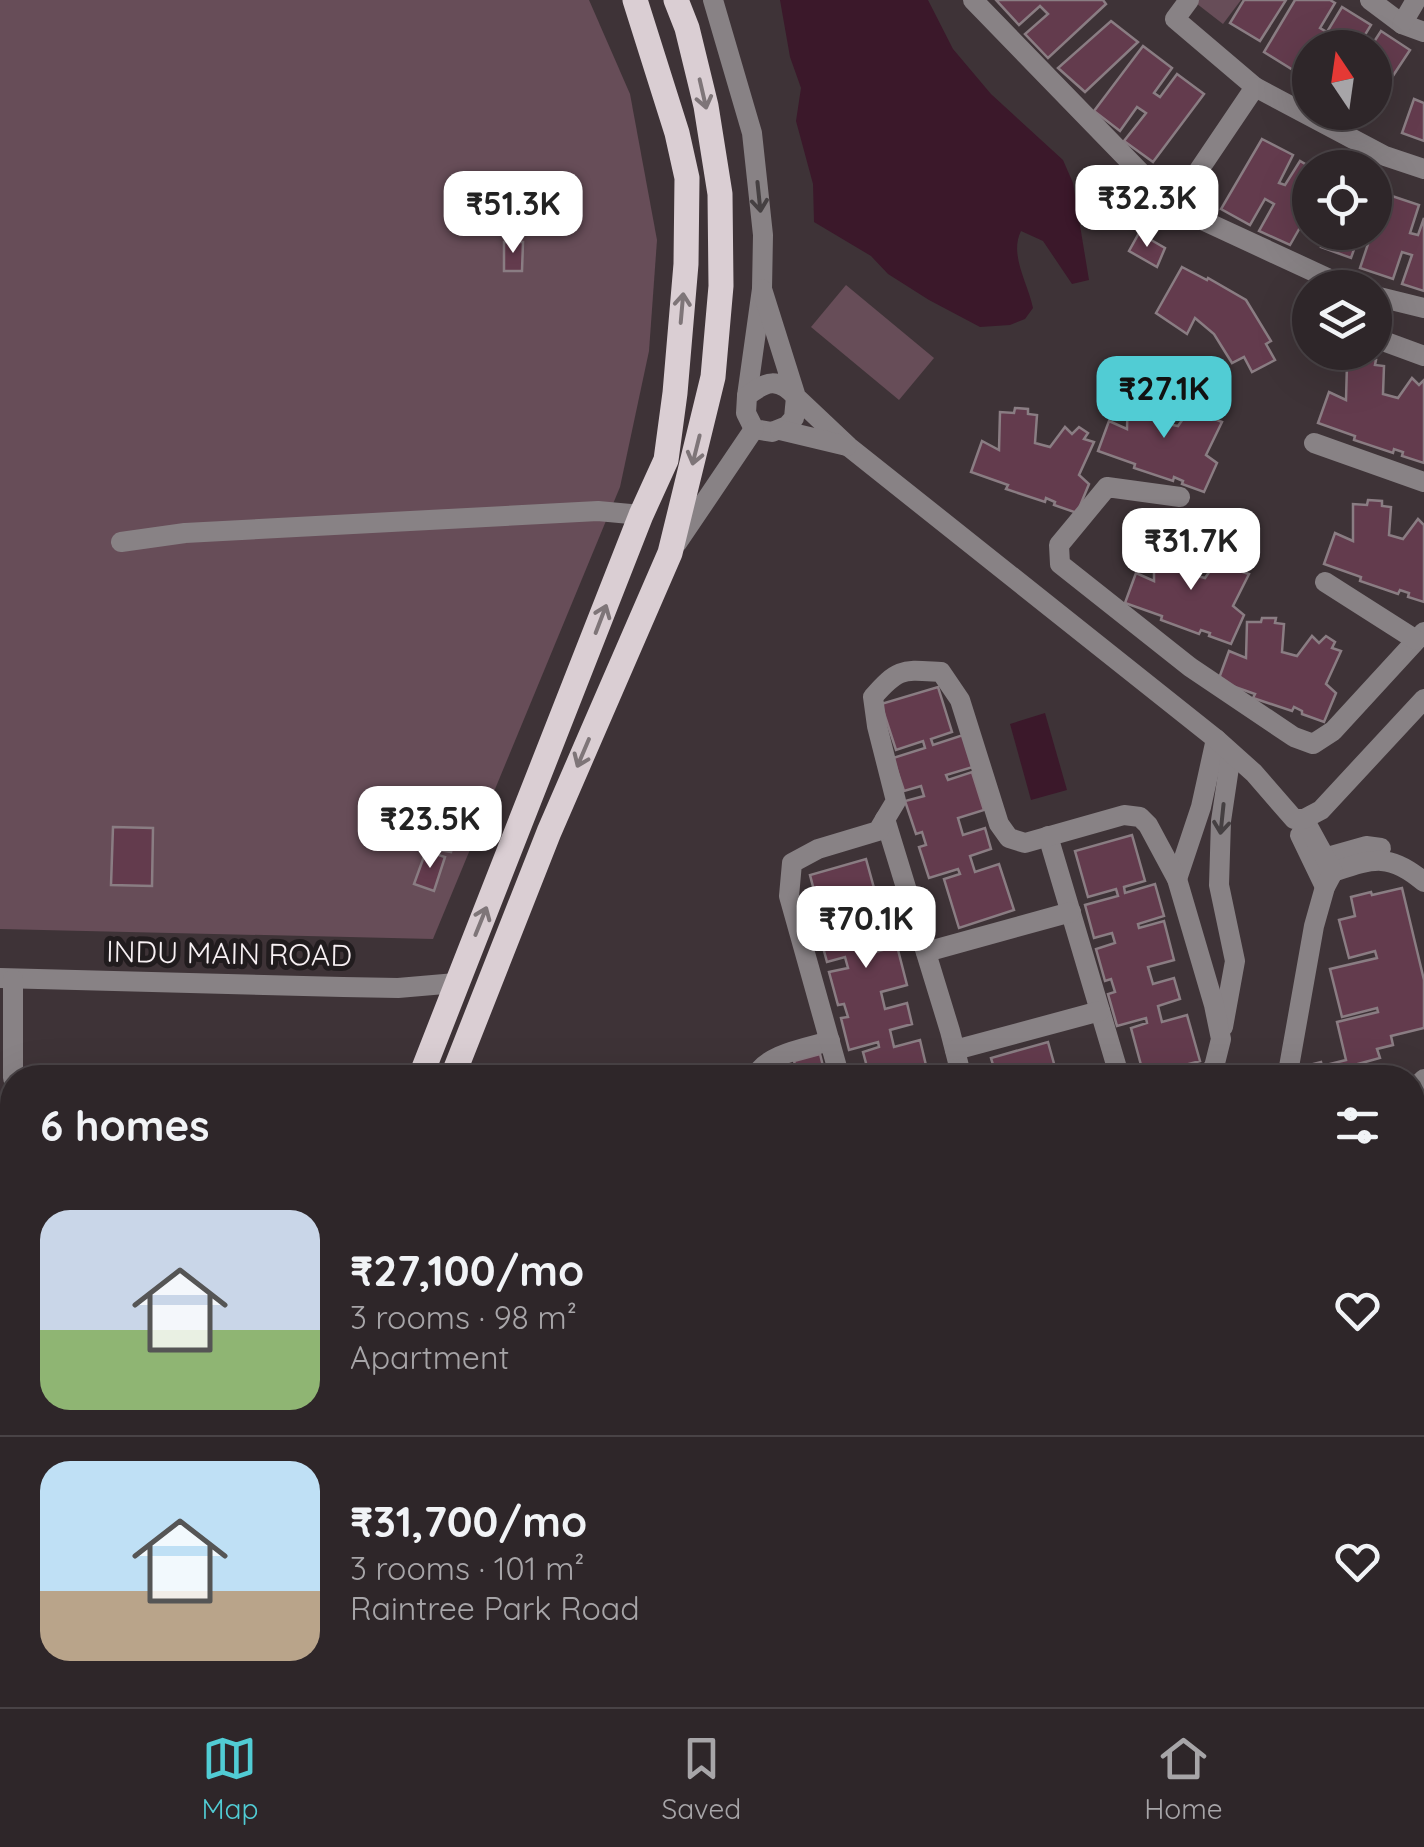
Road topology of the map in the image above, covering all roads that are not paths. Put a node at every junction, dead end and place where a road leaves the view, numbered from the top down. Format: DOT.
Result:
graph roads {
  1 [pos="676,0"];
  2 [pos="713,0"];
  3 [pos="973,0"];
  4 [pos="1188,0"];
  5 [pos="1370,0"];
  6 [pos="1416,0"];
  7 [pos="633,4"];
  8 [pos="1402,24"];
  9 [pos="1424,32"];
  10 [pos="1255,87"];
  11 [pos="1424,169"];
  12 [pos="1174,207"];
  13 [pos="1309,270"];
  14 [pos="762,289"];
  15 [pos="1392,300"];
  16 [pos="1424,308"];
  17 [pos="1392,344"];
  18 [pos="1424,356"];
  19 [pos="747,396"];
  20 [pos="796,397"];
  21 [pos="754,429"];
  22 [pos="780,430"];
  23 [pos="1314,443"];
  24 [pos="849,446"];
  25 [pos="1424,482"];
  26 [pos="1180,497"];
  27 [pos="641,515"];
  28 [pos="121,542"];
  29 [pos="670,553"];
  30 [pos="1325,582"];
  31 [pos="1420,636"];
  32 [pos="1424,699"];
  33 [pos="1224,747"];
  34 [pos="1304,818"];
  35 [pos="885,819"];
  36 [pos="1048,836"];
  37 [pos="1192,840"];
  38 [pos="1381,848"];
  39 [pos="1327,867"];
  40 [pos="1177,879"];
  41 [pos="1424,882"];
  42 [pos="1218,885"];
  43 [pos="1071,912"];
  44 [pos="926,952"];
  45 [pos="7,978"];
  46 [pos="456,983"];
  47 [pos="1100,1011"];
  48 [pos="1220,1039"];
  49 [pos="830,1041"];
  50 [pos="955,1050"];
  51 [pos="12,1065"];
  52 [pos="425,1065"];
  53 [pos="457,1065"];
  54 [pos="762,1065"];
  55 [pos="836,1065"];
  56 [pos="959,1065"];
  57 [pos="1116,1065"];
  58 [pos="1214,1065"];
  59 [pos="1289,1065"];
  1 -- 29 [label="main road, one-way"];
  2 -- 14 [label="street, one-way"];
  3 -- 12 [label="street"];
  4 -- 10 [label="street"];
  5 -- 8 [label="street"];
  6 -- 8 [label="street"];
  27 -- 7 [label="main road, one-way"];
  8 -- 9 [label="street"];
  10 -- 11 [label="street"];
  10 -- 12 [label="street"];
  12 -- 13 [label="street"];
  14 -- 19 [label="street"];
  14 -- 20 [label="street"];
  15 -- 16 [label="street"];
  17 -- 18 [label="street"];
  19 -- 20 [label="street"];
  19 -- 21 [label="street"];
  20 -- 22 [label="street"];
  20 -- 24 [label="street"];
  21 -- 22 [label="street"];
  21 -- 29 [label="street"];
  22 -- 24 [label="street"];
  23 -- 25 [label="street"];
  24 -- 33 [label="street"];
  26 -- 31 [label="street"];
  27 -- 28 [label="street"];
  46 -- 27 [label="main road, one-way"];
  29 -- 53 [label="main road, one-way"];
  30 -- 31 [label="street"];
  32 -- 34 [label="street"];
  33 -- 34 [label="street"];
  33 -- 37 [label="street"];
  33 -- 42 [label="street, one-way"];
  34 -- 39 [label="street"];
  34 -- 39 [label="street"];
  35 -- 36 [label="street"];
  35 -- 44 [label="street"];
  35 -- 49 [label="street"];
  36 -- 40 [label="street"];
  36 -- 43 [label="street"];
  37 -- 40 [label="street"];
  37 -- 42 [label="street"];
  38 -- 39 [label="street"];
  39 -- 41 [label="street"];
  39 -- 59 [label="street"];
  40 -- 48 [label="street"];
  42 -- 48 [label="street"];
  43 -- 44 [label="street"];
  43 -- 47 [label="street"];
  44 -- 50 [label="street"];
  45 -- 46 [label="street, INDU MAIN ROAD"];
  45 -- 51 [label="street"];
  46 -- 52 [label="main road"];
  47 -- 50 [label="street"];
  47 -- 57 [label="street"];
  48 -- 58 [label="street"];
  49 -- 54 [label="street"];
  49 -- 55 [label="street"];
  50 -- 56 [label="street"];
}
